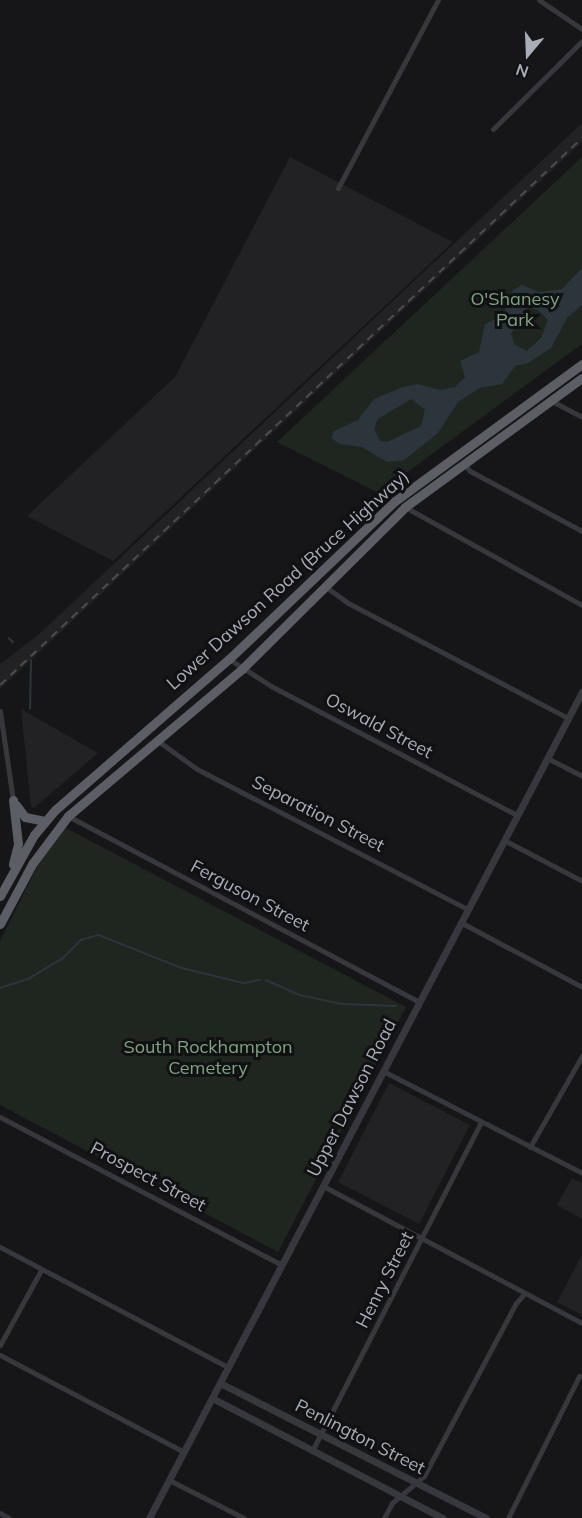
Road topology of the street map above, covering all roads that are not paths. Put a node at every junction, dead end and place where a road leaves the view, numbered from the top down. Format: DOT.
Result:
graph roads {
  1 [pos="438,0"];
  2 [pos="539,0"];
  3 [pos="582,29"];
  4 [pos="582,41"];
  5 [pos="493,129"];
  6 [pos="338,188"];
  7 [pos="582,364"];
  8 [pos="582,378"];
  9 [pos="550,400"];
  10 [pos="582,417"];
  11 [pos="464,463"];
  12 [pos="405,507"];
  13 [pos="582,531"];
  14 [pos="326,586"];
  15 [pos="582,605"];
  16 [pos="229,659"];
  17 [pos="242,669"];
  18 [pos="582,692"];
  19 [pos="0,711"];
  20 [pos="568,718"];
  21 [pos="158,741"];
  22 [pos="547,758"];
  23 [pos="582,776"];
  24 [pos="13,800"];
  25 [pos="517,815"];
  26 [pos="68,816"];
  27 [pos="45,821"];
  28 [pos="504,840"];
  29 [pos="582,881"];
  30 [pos="7,883"];
  31 [pos="0,896"];
  32 [pos="467,909"];
  33 [pos="460,922"];
  34 [pos="0,924"];
  35 [pos="582,987"];
  36 [pos="419,1002"];
  37 [pos="582,1056"];
  38 [pos="383,1071"];
  39 [pos="0,1117"];
  40 [pos="480,1122"];
  41 [pos="530,1147"];
  42 [pos="582,1173"];
  43 [pos="322,1186"];
  44 [pos="423,1240"];
  45 [pos="0,1247"];
  46 [pos="282,1265"];
  47 [pos="41,1270"];
  48 [pos="524,1294"];
  49 [pos="582,1323"];
  50 [pos="0,1345"];
  51 [pos="0,1355"];
  52 [pos="228,1367"];
  53 [pos="579,1376"];
  54 [pos="220,1383"];
  55 [pos="212,1398"];
  56 [pos="321,1435"];
  57 [pos="312,1451"];
  58 [pos="184,1452"];
  59 [pos="169,1480"];
  60 [pos="418,1484"];
  61 [pos="402,1497"];
  62 [pos="0,1513"];
  63 [pos="9,1518"];
  64 [pos="149,1518"];
  65 [pos="244,1518"];
  66 [pos="384,1518"];
  67 [pos="443,1518"];
  68 [pos="486,1518"];
  69 [pos="508,1518"];
  1 -- 6 [label="street"];
  2 -- 3 [label="street"];
  4 -- 5 [label="street"];
  7 -- 16 [label="highway, Lower Dawson Road (Bruce Highway)"];
  8 -- 9 [label="highway, Lower Dawson Road (Bruce Highway)"];
  9 -- 10 [label="street"];
  9 -- 11 [label="highway, Lower Dawson Road (Bruce Highway)"];
  11 -- 12 [label="highway, Lower Dawson Road (Bruce Highway)"];
  11 -- 13 [label="street"];
  12 -- 14 [label="highway, Lower Dawson Road (Bruce Highway)"];
  12 -- 15 [label="street"];
  14 -- 17 [label="highway, Lower Dawson Road (Bruce Highway)"];
  14 -- 20 [label="street"];
  16 -- 17 [label="street, Oswald Street"];
  16 -- 27 [label="highway, Lower Dawson Road (Bruce Highway)"];
  17 -- 21 [label="highway, Lower Dawson Road (Bruce Highway)"];
  17 -- 25 [label="street, Oswald Street"];
  18 -- 20 [label="street, Upper Dawson Road"];
  19 -- 24 [label="street"];
  20 -- 22 [label="street, Upper Dawson Road"];
  21 -- 26 [label="highway, Lower Dawson Road (Bruce Highway)"];
  21 -- 32 [label="street, Separation Street"];
  22 -- 23 [label="street"];
  22 -- 25 [label="street, Upper Dawson Road"];
  24 -- 27 [label="highway"];
  24 -- 30 [label="highway"];
  25 -- 28 [label="street, Upper Dawson Road"];
  26 -- 34 [label="highway, Lower Dawson Road (Bruce Highway)"];
  26 -- 36 [label="street, Ferguson Street"];
  27 -- 30 [label="highway, Lower Dawson Road (Bruce Highway)"];
  28 -- 29 [label="street"];
  28 -- 32 [label="street, Upper Dawson Road"];
  30 -- 31 [label="highway"];
  32 -- 33 [label="street, Upper Dawson Road"];
  33 -- 35 [label="street"];
  33 -- 36 [label="street, Upper Dawson Road"];
  36 -- 38 [label="street, Upper Dawson Road"];
  37 -- 41 [label="street"];
  38 -- 40 [label="street"];
  38 -- 43 [label="street, Upper Dawson Road"];
  39 -- 46 [label="street, Prospect Street"];
  40 -- 41 [label="street"];
  40 -- 44 [label="street, Henry Street"];
  41 -- 42 [label="street"];
  43 -- 44 [label="street"];
  43 -- 46 [label="street, Upper Dawson Road"];
  44 -- 48 [label="street"];
  44 -- 56 [label="street, Henry Street"];
  45 -- 47 [label="street"];
  46 -- 52 [label="street, Upper Dawson Road"];
  47 -- 50 [label="street"];
  47 -- 52 [label="street"];
  48 -- 49 [label="street"];
  48 -- 60 [label="street"];
  51 -- 58 [label="street"];
  52 -- 54 [label="street, Upper Dawson Road"];
  53 -- 69 [label="street"];
  54 -- 55 [label="street, Upper Dawson Road"];
  54 -- 56 [label="street, Penlington Street"];
  55 -- 57 [label="street, Penlington Street"];
  55 -- 58 [label="street, Upper Dawson Road"];
  56 -- 57 [label="street, Henry Street"];
  56 -- 60 [label="street, Penlington Street"];
  57 -- 61 [label="street, Penlington Street"];
  58 -- 59 [label="street, Upper Dawson Road"];
  59 -- 64 [label="street, Upper Dawson Road"];
  59 -- 65 [label="street"];
  60 -- 61 [label="street"];
  60 -- 68 [label="street, Penlington Street"];
  61 -- 66 [label="street"];
  61 -- 67 [label="street, Penlington Street"];
  62 -- 63 [label="street"];
}
